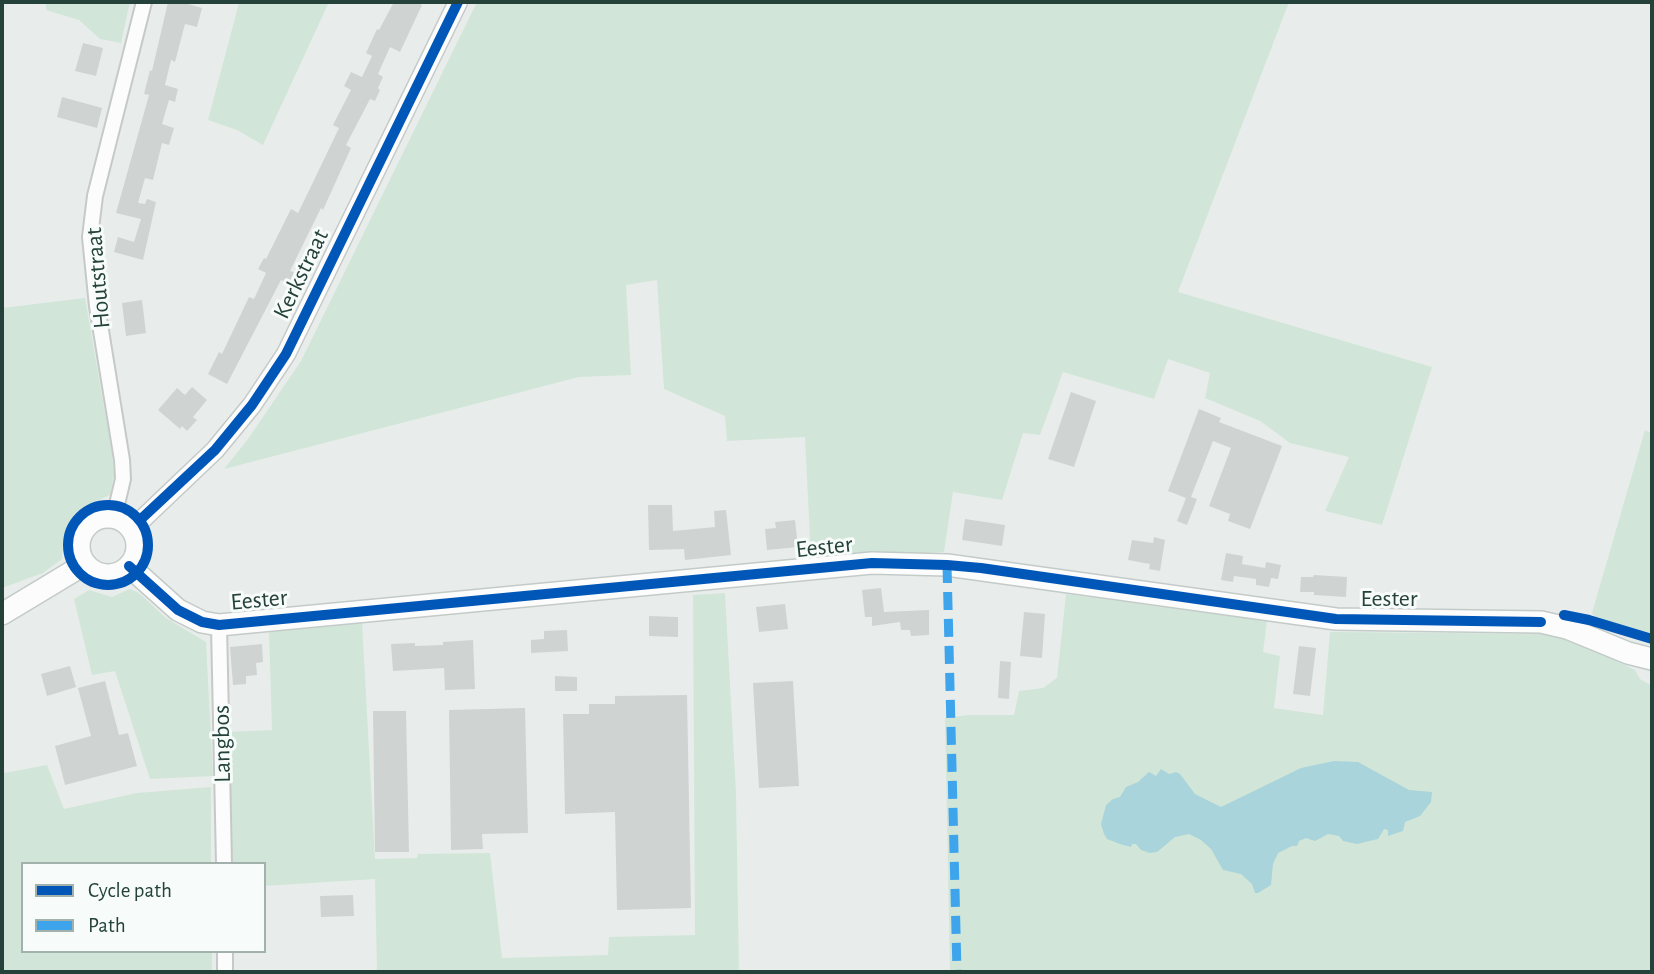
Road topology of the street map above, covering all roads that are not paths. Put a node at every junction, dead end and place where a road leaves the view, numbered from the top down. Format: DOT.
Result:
graph roads {
  1 [pos="144,2"];
  2 [pos="458,2"];
  3 [pos="114,517"];
  4 [pos="132,529"];
  5 [pos="85,564"];
  6 [pos="129,566"];
  7 [pos="2,614"];
  8 [pos="219,625"];
  9 [pos="1652,660"];
  10 [pos="224,862"];
  11 [pos="225,953"];
  12 [pos="225,972"];
  1 -- 3 [label="street, Houtstraat"];
  2 -- 4 [label="street, Kerkstraat"];
  3 -- 4 [label="main road"];
  3 -- 5 [label="main road"];
  4 -- 6 [label="main road"];
  5 -- 6 [label="main road"];
  5 -- 7 [label="main road"];
  6 -- 8 [label="main road, Eester"];
  8 -- 9 [label="main road, Eester"];
  8 -- 10 [label="street, Langbos"];
  11 -- 12 [label="street"];
}
